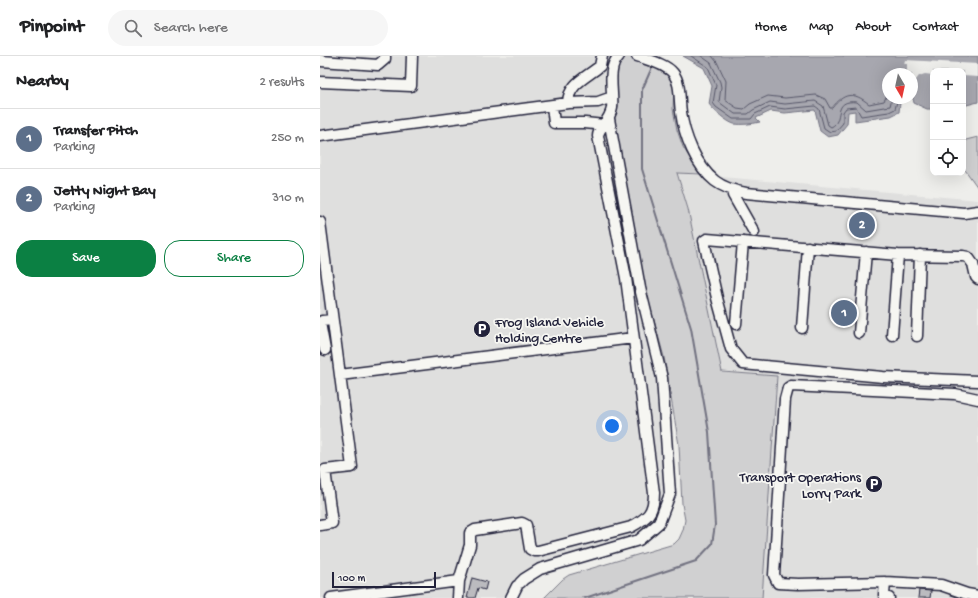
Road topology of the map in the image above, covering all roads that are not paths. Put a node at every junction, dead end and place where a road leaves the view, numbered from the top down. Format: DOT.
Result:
graph roads {
  1 [pos="385,56"];
  2 [pos="412,56"];
  3 [pos="602,56"];
  4 [pos="619,56"];
  5 [pos="638,56"];
  6 [pos="320,60"];
  7 [pos="320,82"];
  8 [pos="612,97"];
  9 [pos="568,103"];
  10 [pos="552,106"];
  11 [pos="606,122"];
  12 [pos="320,136"];
  13 [pos="733,190"];
  14 [pos="978,211"];
  15 [pos="320,222"];
  16 [pos="754,232"];
  17 [pos="743,242"];
  18 [pos="808,247"];
  19 [pos="866,252"];
  20 [pos="898,255"];
  21 [pos="920,255"];
  22 [pos="324,278"];
  23 [pos="978,278"];
  24 [pos="332,320"];
  25 [pos="736,324"];
  26 [pos="802,328"];
  27 [pos="859,333"];
  28 [pos="892,335"];
  29 [pos="917,336"];
  30 [pos="633,338"];
  31 [pos="325,350"];
  32 [pos="340,375"];
  33 [pos="978,381"];
  34 [pos="978,399"];
  35 [pos="320,525"];
  36 [pos="536,552"];
  37 [pos="540,569"];
  38 [pos="459,581"];
  39 [pos="885,582"];
  40 [pos="967,594"];
  41 [pos="978,596"];
  42 [pos="331,598"];
  43 [pos="458,598"];
  44 [pos="511,598"];
  45 [pos="888,598"];
  46 [pos="954,598"];
  1 -- 6 [label="street"];
  2 -- 7 [label="street"];
  3 -- 9 [label="street"];
  4 -- 8 [label="street"];
  5 -- 13 [label="street"];
  8 -- 9 [label="street"];
  8 -- 11 [label="street"];
  9 -- 10 [label="street"];
  10 -- 11 [label="street"];
  10 -- 12 [label="street"];
  11 -- 30 [label="street"];
  11 -- 37 [label="street"];
  13 -- 14 [label="street"];
  13 -- 16 [label="street"];
  15 -- 22 [label="street"];
  17 -- 18 [label="street"];
  17 -- 25 [label="street"];
  17 -- 33 [label="street"];
  18 -- 19 [label="street"];
  18 -- 26 [label="street"];
  19 -- 20 [label="street"];
  19 -- 27 [label="street"];
  20 -- 21 [label="street"];
  20 -- 28 [label="street"];
  21 -- 23 [label="street"];
  21 -- 29 [label="street"];
  22 -- 24 [label="street"];
  24 -- 31 [label="street"];
  24 -- 32 [label="street"];
  30 -- 32 [label="street"];
  30 -- 36 [label="street"];
  32 -- 35 [label="street"];
  34 -- 39 [label="street"];
  36 -- 37 [label="street"];
  36 -- 38 [label="street"];
  37 -- 44 [label="street"];
  38 -- 42 [label="street"];
  38 -- 43 [label="street"];
  39 -- 40 [label="street"];
  39 -- 45 [label="street"];
  40 -- 41 [label="street"];
  40 -- 46 [label="street"];
}
